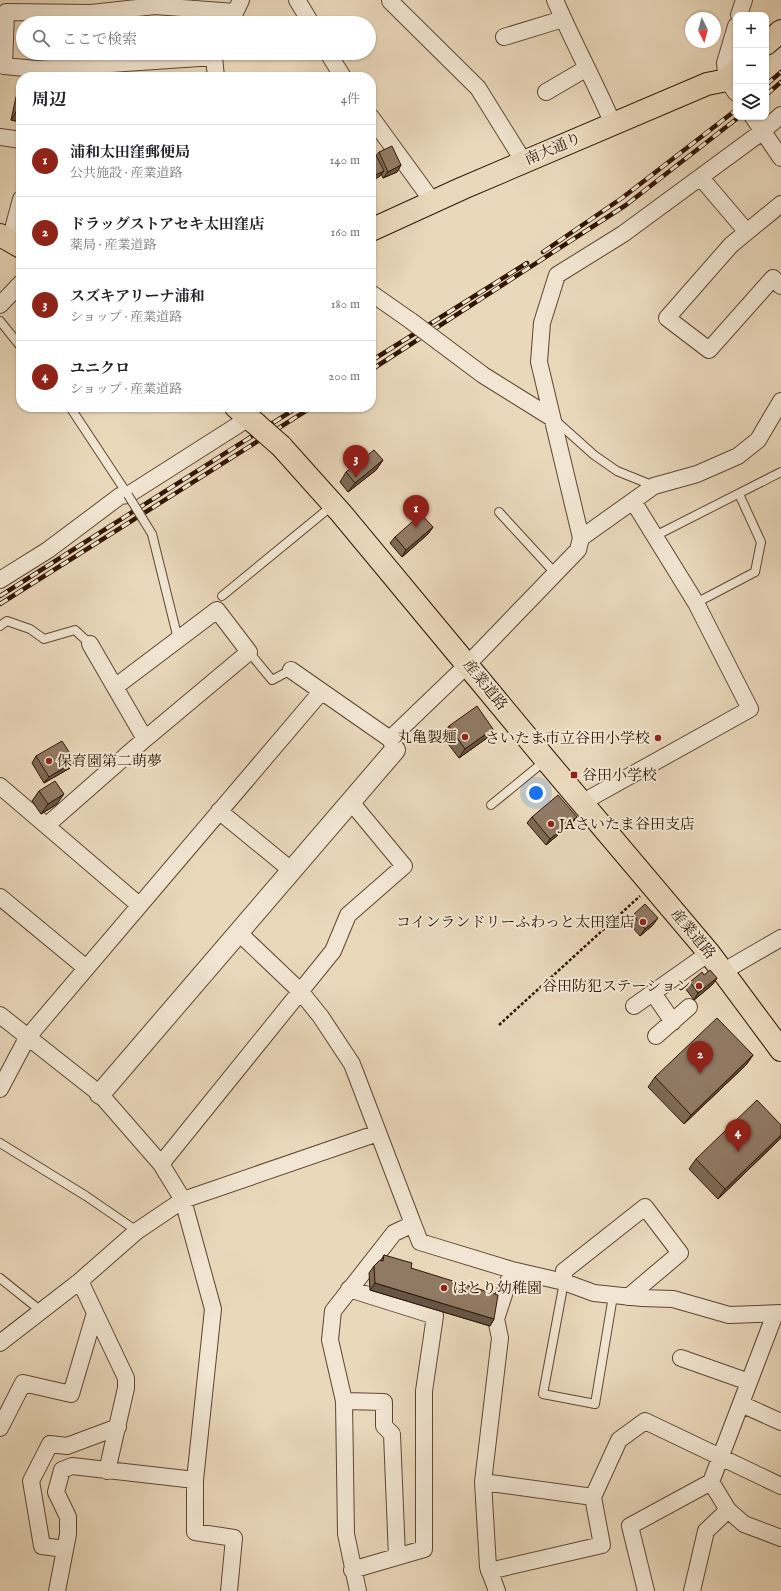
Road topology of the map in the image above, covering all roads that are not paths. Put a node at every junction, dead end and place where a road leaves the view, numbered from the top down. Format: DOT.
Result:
graph roads {
  1 [pos="298,0"];
  2 [pos="555,0"];
  3 [pos="744,0"];
  4 [pos="390,1"];
  5 [pos="235,12"];
  6 [pos="740,12"];
  7 [pos="307,16"];
  8 [pos="563,19"];
  9 [pos="781,31"];
  10 [pos="733,36"];
  11 [pos="504,37"];
  12 [pos="769,41"];
  13 [pos="151,60"];
  14 [pos="215,60"];
  15 [pos="332,60"];
  16 [pos="587,68"];
  17 [pos="216,72"];
  18 [pos="339,72"];
  19 [pos="733,81"];
  20 [pos="546,92"];
  21 [pos="781,115"];
  22 [pos="755,120"];
  23 [pos="613,124"];
  24 [pos="376,125"];
  25 [pos="763,131"];
  26 [pos="0,137"];
  27 [pos="16,139"];
  28 [pos="781,158"];
  29 [pos="524,162"];
  30 [pos="701,178"];
  31 [pos="433,202"];
  32 [pos="781,204"];
  33 [pos="16,218"];
  34 [pos="376,228"];
  35 [pos="747,232"];
  36 [pos="10,241"];
  37 [pos="781,286"];
  38 [pos="16,289"];
  39 [pos="376,296"];
  40 [pos="0,305"];
  41 [pos="0,321"];
  42 [pos="16,341"];
  43 [pos="781,401"];
  44 [pos="73,412"];
  45 [pos="247,416"];
  46 [pos="552,418"];
  47 [pos="781,472"];
  48 [pos="654,486"];
  49 [pos="739,494"];
  50 [pos="128,495"];
  51 [pos="633,500"];
  52 [pos="334,505"];
  53 [pos="499,512"];
  54 [pos="655,536"];
  55 [pos="581,538"];
  56 [pos="555,573"];
  57 [pos="0,580"];
  58 [pos="222,596"];
  59 [pos="696,603"];
  60 [pos="0,626"];
  61 [pos="178,639"];
  62 [pos="90,644"];
  63 [pos="249,652"];
  64 [pos="468,664"];
  65 [pos="290,670"];
  66 [pos="115,687"];
  67 [pos="321,692"];
  68 [pos="145,739"];
  69 [pos="392,745"];
  70 [pos="546,760"];
  71 [pos="0,786"];
  72 [pos="351,802"];
  73 [pos="583,802"];
  74 [pos="491,805"];
  75 [pos="219,811"];
  76 [pos="47,825"];
  77 [pos="291,870"];
  78 [pos="0,897"];
  79 [pos="139,905"];
  80 [pos="239,933"];
  81 [pos="781,938"];
  82 [pos="709,953"];
  83 [pos="86,968"];
  84 [pos="724,971"];
  85 [pos="301,992"];
  86 [pos="653,993"];
  87 [pos="634,1006"];
  88 [pos="690,1007"];
  89 [pos="0,1015"];
  90 [pos="672,1022"];
  91 [pos="656,1036"];
  92 [pos="27,1038"];
  93 [pos="781,1050"];
  94 [pos="0,1089"];
  95 [pos="100,1094"];
  96 [pos="378,1133"];
  97 [pos="0,1143"];
  98 [pos="161,1164"];
  99 [pos="183,1200"];
  100 [pos="412,1224"];
  101 [pos="137,1231"];
  102 [pos="512,1270"];
  103 [pos="0,1278"];
  104 [pos="80,1281"];
  105 [pos="564,1282"];
  106 [pos="349,1289"];
  107 [pos="621,1296"];
  108 [pos="41,1311"];
  109 [pos="95,1313"];
  110 [pos="778,1314"];
  111 [pos="0,1343"];
  112 [pos="681,1358"];
  113 [pos="749,1382"];
  114 [pos="344,1401"];
  115 [pos="741,1404"];
  116 [pos="781,1422"];
  117 [pos="118,1427"];
  118 [pos="0,1428"];
  119 [pos="720,1458"];
  120 [pos="107,1471"];
  121 [pos="195,1480"];
  122 [pos="483,1482"];
  123 [pos="711,1482"];
  124 [pos="781,1486"];
  125 [pos="592,1497"];
  126 [pos="728,1510"];
  127 [pos="781,1538"];
  128 [pos="65,1549"];
  129 [pos="397,1557"];
  130 [pos="352,1570"];
  131 [pos="489,1571"];
  132 [pos="57,1591"];
  133 [pos="229,1591"];
  134 [pos="358,1591"];
  135 [pos="497,1591"];
  136 [pos="646,1591"];
  137 [pos="692,1591"];
  1 -- 7 [label="street"];
  2 -- 8 [label="street"];
  3 -- 6 [label="street"];
  4 -- 29 [label="street"];
  5 -- 13 [label="street"];
  8 -- 11 [label="street"];
  8 -- 16 [label="street"];
  9 -- 12 [label="main road"];
  10 -- 19 [label="street"];
  14 -- 17 [label="street"];
  15 -- 18 [label="street"];
  16 -- 20 [label="street"];
  16 -- 23 [label="street"];
  19 -- 23 [label="main road, 南大通り"];
  21 -- 25 [label="street"];
  22 -- 25 [label="street"];
  23 -- 29 [label="main road, 南大通り"];
  24 -- 31 [label="street"];
  25 -- 28 [label="street"];
  25 -- 30 [label="street"];
  26 -- 27 [label="street"];
  29 -- 31 [label="main road, 南大通り"];
  30 -- 35 [label="street"];
  30 -- 46 [label="street"];
  31 -- 34 [label="main road, 南大通り"];
  32 -- 35 [label="street"];
  33 -- 36 [label="street"];
  35 -- 37 [label="street"];
  38 -- 40 [label="street"];
  39 -- 46 [label="street, bridge"];
  41 -- 42 [label="lane"];
  43 -- 48 [label="street"];
  44 -- 50 [label="lane"];
  45 -- 50 [label="street"];
  45 -- 52 [label="main road, 産業道路, bridge"];
  46 -- 48 [label="lane"];
  46 -- 55 [label="street"];
  47 -- 49 [label="lane"];
  48 -- 51 [label="street"];
  49 -- 54 [label="lane"];
  49 -- 59 [label="lane"];
  50 -- 57 [label="street"];
  50 -- 61 [label="lane, bridge"];
  51 -- 54 [label="street"];
  51 -- 55 [label="street"];
  52 -- 58 [label="lane"];
  52 -- 64 [label="main road, 産業道路"];
  53 -- 56 [label="lane"];
  54 -- 59 [label="street"];
  55 -- 56 [label="street"];
  56 -- 64 [label="street"];
  59 -- 73 [label="street"];
  60 -- 62 [label="lane"];
  61 -- 63 [label="street"];
  61 -- 66 [label="street"];
  62 -- 66 [label="street"];
  63 -- 65 [label="lane"];
  63 -- 68 [label="street"];
  64 -- 69 [label="street"];
  64 -- 70 [label="main road, 産業道路"];
  65 -- 67 [label="street"];
  66 -- 68 [label="street"];
  67 -- 69 [label="street"];
  67 -- 75 [label="street"];
  68 -- 76 [label="street"];
  69 -- 72 [label="street"];
  70 -- 73 [label="main road, 産業道路"];
  70 -- 74 [label="lane"];
  71 -- 76 [label="street"];
  72 -- 77 [label="street"];
  72 -- 85 [label="street"];
  73 -- 82 [label="main road, 産業道路"];
  75 -- 77 [label="street"];
  75 -- 79 [label="street"];
  76 -- 79 [label="street"];
  77 -- 80 [label="street"];
  78 -- 83 [label="street"];
  79 -- 83 [label="street"];
  80 -- 85 [label="street"];
  80 -- 95 [label="street"];
  81 -- 84 [label="street"];
  82 -- 84 [label="main road, 産業道路"];
  82 -- 86 [label="street"];
  83 -- 92 [label="street"];
  84 -- 93 [label="main road, 産業道路"];
  85 -- 96 [label="street"];
  85 -- 98 [label="street"];
  86 -- 87 [label="street"];
  86 -- 90 [label="street"];
  88 -- 90 [label="street"];
  89 -- 92 [label="street"];
  90 -- 91 [label="street"];
  92 -- 94 [label="street"];
  92 -- 95 [label="street"];
  95 -- 98 [label="street"];
  96 -- 99 [label="street"];
  96 -- 100 [label="street"];
  97 -- 101 [label="lane"];
  98 -- 99 [label="street"];
  99 -- 101 [label="street"];
  99 -- 121 [label="street"];
  100 -- 102 [label="street"];
  100 -- 106 [label="street"];
  101 -- 104 [label="street"];
  102 -- 105 [label="street"];
  102 -- 122 [label="street"];
  103 -- 108 [label="lane"];
  104 -- 108 [label="street"];
  104 -- 109 [label="street"];
  105 -- 107 [label="street"];
  105 -- 107 [label="street"];
  105 -- 107 [label="lane"];
  106 -- 114 [label="street"];
  106 -- 129 [label="street"];
  107 -- 110 [label="street"];
  108 -- 111 [label="street"];
  109 -- 117 [label="street"];
  109 -- 118 [label="street"];
  110 -- 113 [label="street"];
  112 -- 113 [label="street"];
  113 -- 115 [label="street"];
  114 -- 129 [label="street"];
  114 -- 130 [label="street"];
  115 -- 116 [label="street"];
  115 -- 119 [label="street"];
  117 -- 120 [label="street"];
  117 -- 128 [label="street"];
  119 -- 123 [label="street"];
  119 -- 124 [label="street"];
  119 -- 125 [label="street"];
  120 -- 121 [label="street"];
  120 -- 128 [label="street"];
  121 -- 133 [label="street"];
  122 -- 125 [label="street"];
  122 -- 131 [label="street"];
  123 -- 126 [label="street"];
  123 -- 136 [label="street"];
  125 -- 131 [label="street"];
  126 -- 127 [label="street"];
  126 -- 137 [label="street"];
  128 -- 132 [label="street"];
  129 -- 130 [label="street"];
  130 -- 134 [label="street"];
  131 -- 135 [label="street"];
}
